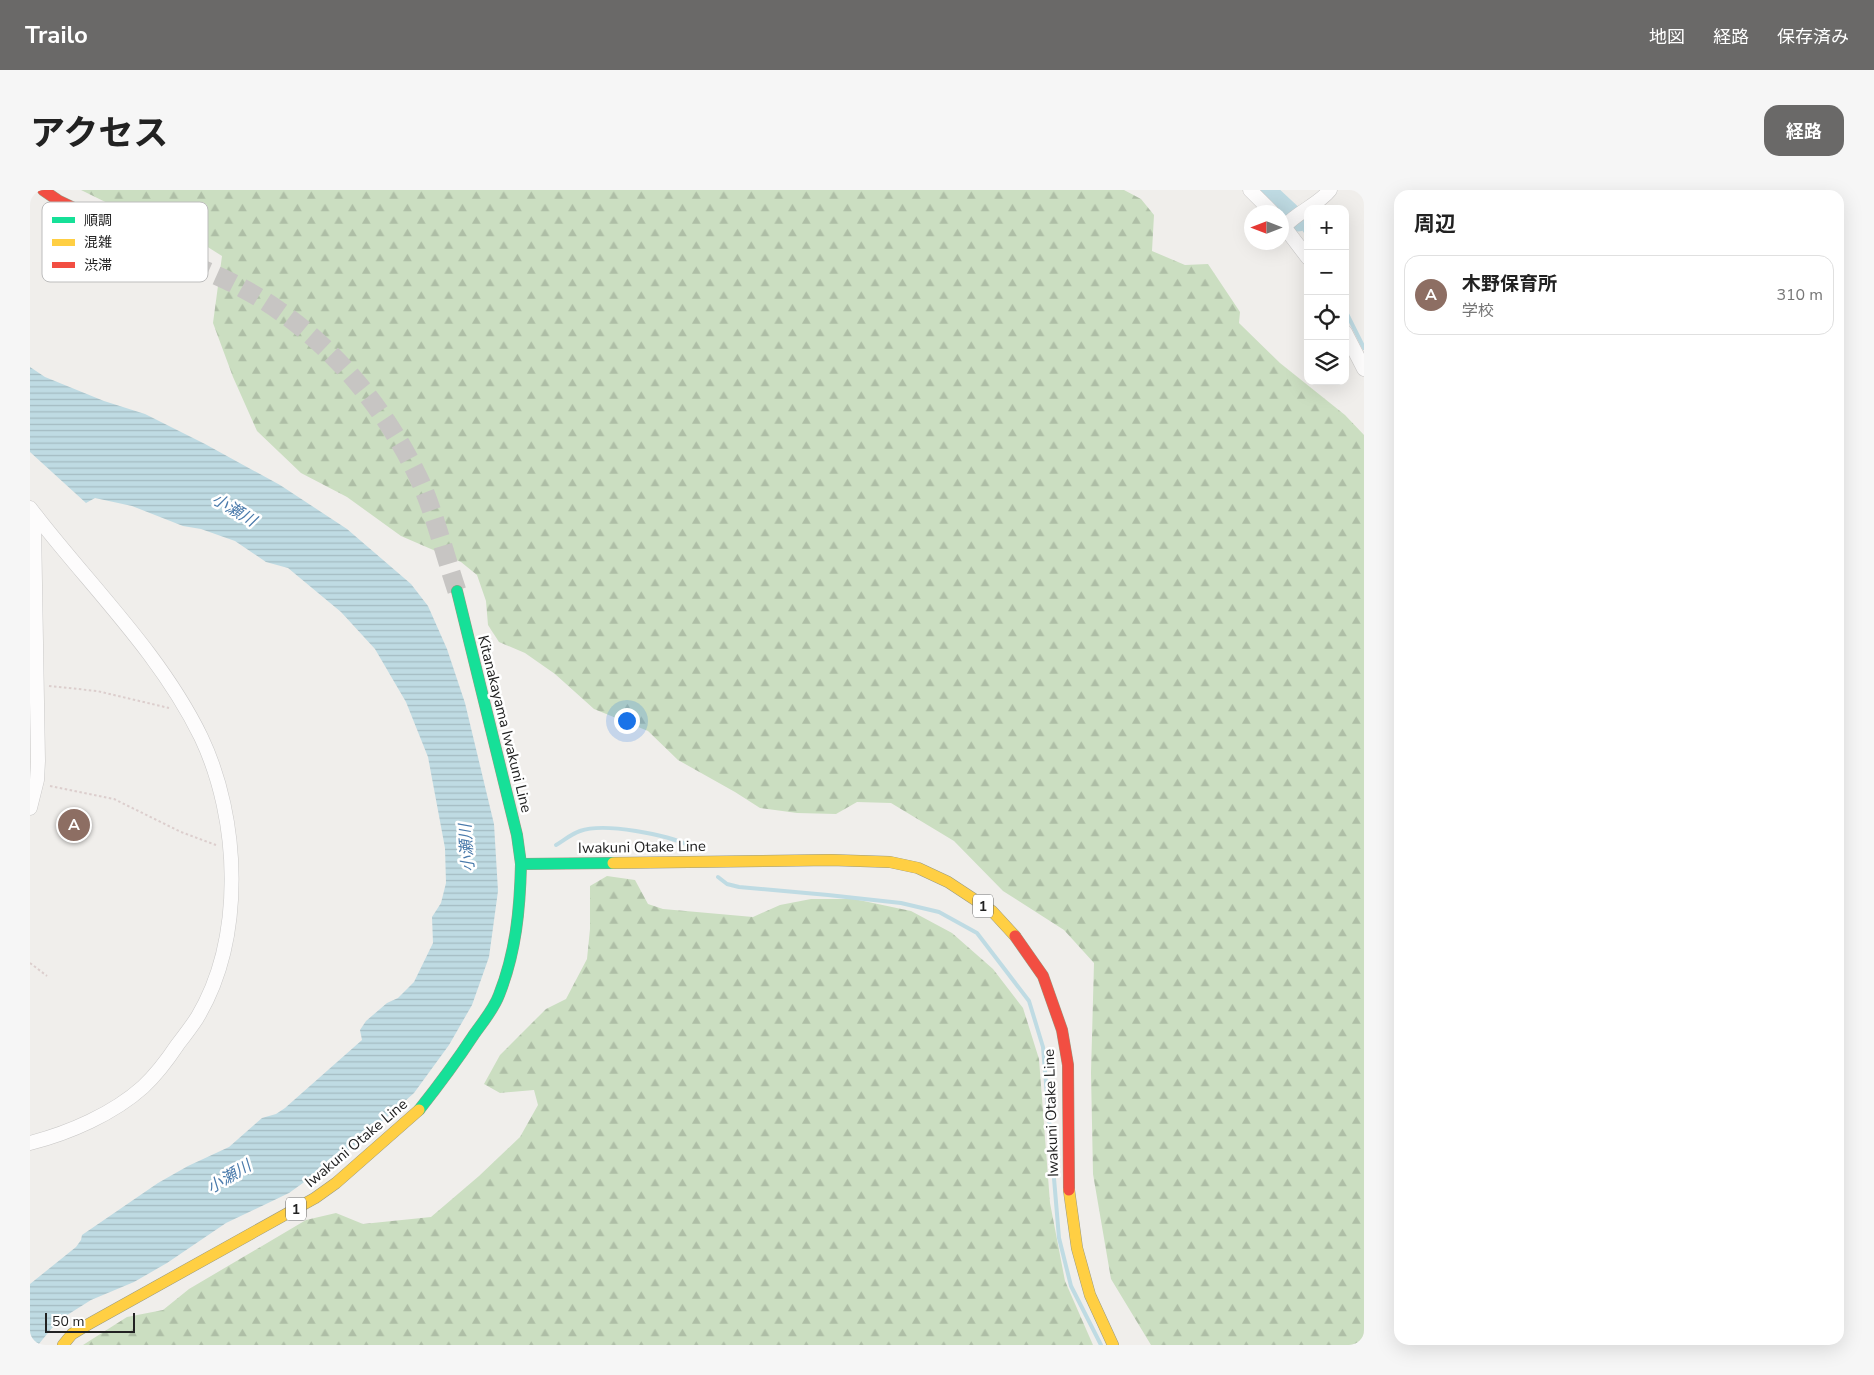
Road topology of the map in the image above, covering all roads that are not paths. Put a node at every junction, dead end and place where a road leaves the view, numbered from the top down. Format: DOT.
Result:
graph roads {
  1 [pos="43,190"];
  2 [pos="1250,190"];
  3 [pos="1330,190"];
  4 [pos="61,202"];
  5 [pos="1265,205"];
  6 [pos="1289,221"];
  7 [pos="1289,224"];
  8 [pos="1304,251"];
  9 [pos="1349,340"];
  10 [pos="1364,368"];
  11 [pos="33,512"];
  12 [pos="457,591"];
  13 [pos="30,808"];
  14 [pos="521,864"];
  15 [pos="30,1143"];
  16 [pos="63,1345"];
  17 [pos="1113,1345"];
  1 -- 4 [label="main road"];
  2 -- 5 [label="street"];
  3 -- 6 [label="street"];
  7 -- 8 [label="street"];
  9 -- 10 [label="street"];
  11 -- 13 [label="street"];
  11 -- 15 [label="street"];
  12 -- 14 [label="main road, Kitanakayama Iwakuni Line"];
  14 -- 16 [label="main road, Iwakuni Otake Line / 1"];
  14 -- 17 [label="main road, Iwakuni Otake Line / 1"];
}
